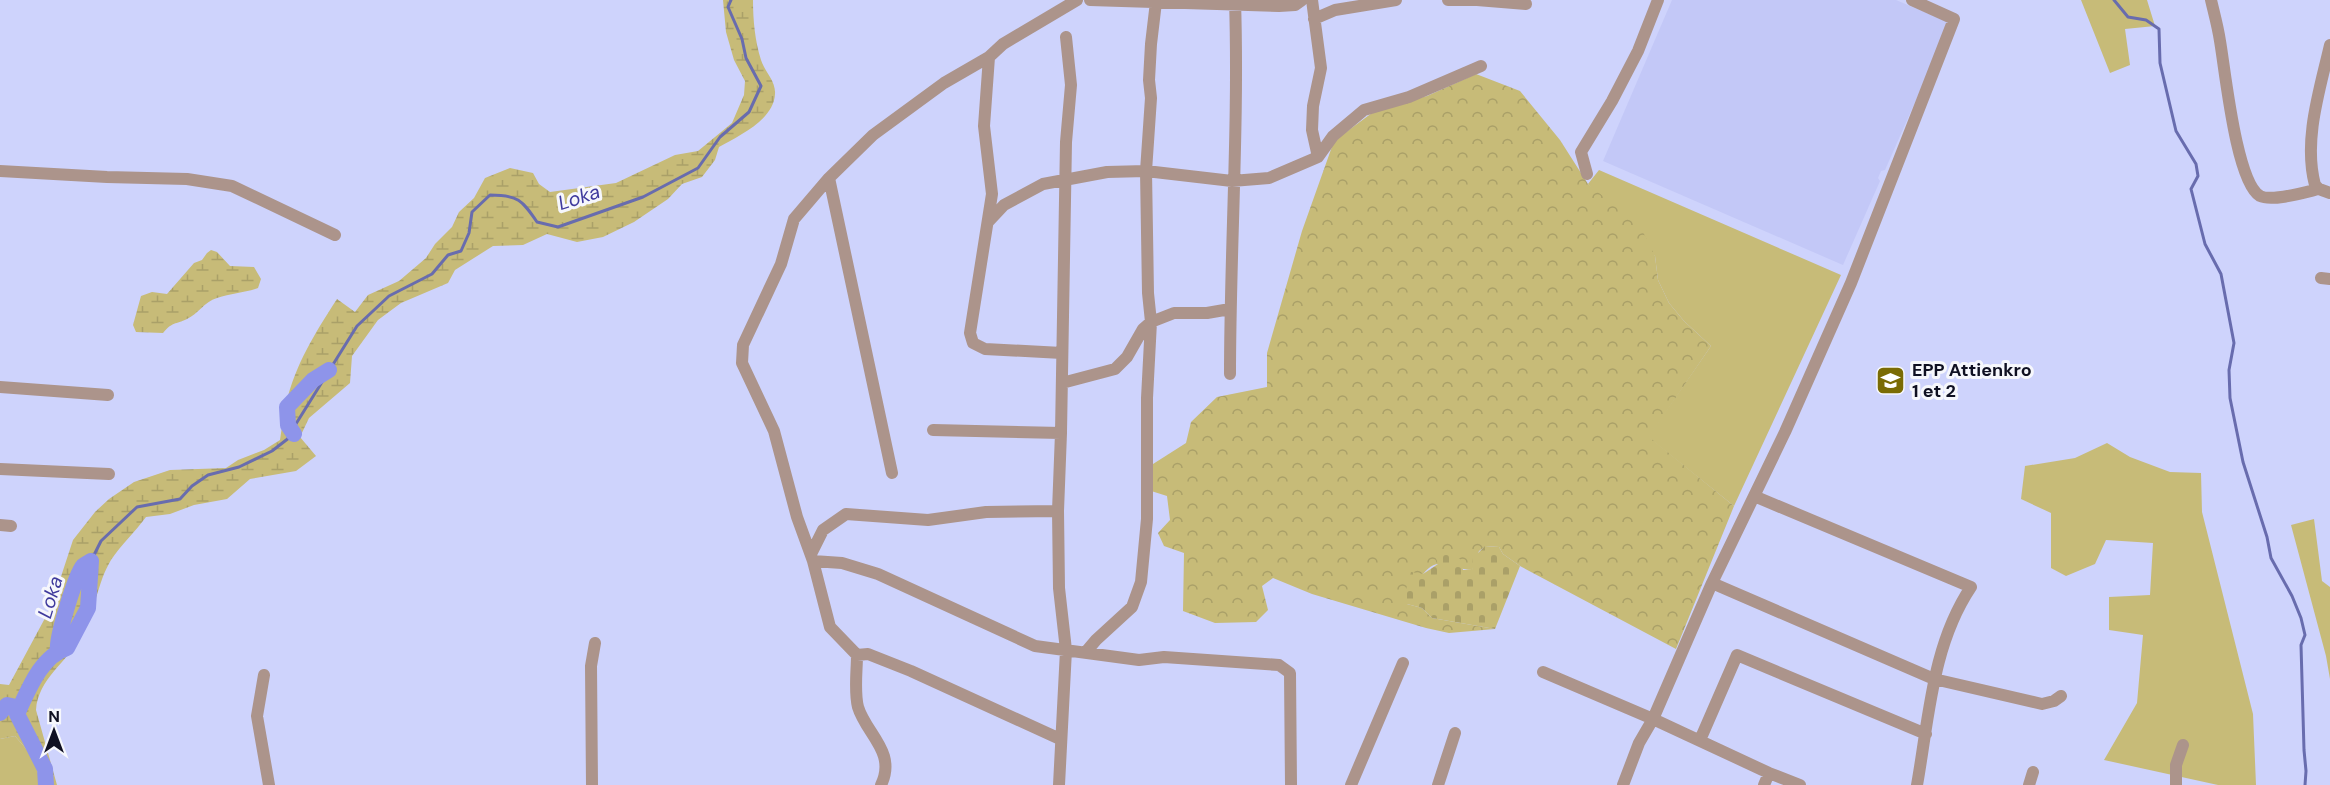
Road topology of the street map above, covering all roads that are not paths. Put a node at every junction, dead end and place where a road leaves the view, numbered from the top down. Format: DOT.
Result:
graph roads {
  1 [pos="1077,0"];
  2 [pos="1090,0"];
  3 [pos="1302,0"];
  4 [pos="1312,0"];
  5 [pos="1396,0"];
  6 [pos="1448,0"];
  7 [pos="1477,0"];
  8 [pos="1658,0"];
  9 [pos="1912,0"];
  10 [pos="2211,0"];
  11 [pos="1156,2"];
  12 [pos="1235,2"];
  13 [pos="1526,4"];
  14 [pos="1314,19"];
  15 [pos="1066,37"];
  16 [pos="2330,45"];
  17 [pos="989,57"];
  18 [pos="1481,66"];
  19 [pos="1318,157"];
  20 [pos="0,171"];
  21 [pos="1146,171"];
  22 [pos="1587,174"];
  23 [pos="829,178"];
  24 [pos="1065,179"];
  25 [pos="1232,181"];
  26 [pos="2325,191"];
  27 [pos="989,221"];
  28 [pos="334,235"];
  29 [pos="1230,309"];
  30 [pos="1151,322"];
  31 [pos="1062,353"];
  32 [pos="1230,375"];
  33 [pos="1062,382"];
  34 [pos="0,387"];
  35 [pos="108,395"];
  36 [pos="933,430"];
  37 [pos="1061,433"];
  38 [pos="0,469"];
  39 [pos="892,473"];
  40 [pos="110,474"];
  41 [pos="1754,496"];
  42 [pos="1058,511"];
  43 [pos="812,558"];
  44 [pos="1713,582"];
  45 [pos="595,643"];
  46 [pos="1066,650"];
  47 [pos="1085,653"];
  48 [pos="856,655"];
  49 [pos="1403,663"];
  50 [pos="1543,672"];
  51 [pos="264,675"];
  52 [pos="1934,679"];
  53 [pos="2061,696"];
  54 [pos="1653,718"];
  55 [pos="1455,733"];
  56 [pos="1926,734"];
  57 [pos="1060,739"];
  58 [pos="1700,741"];
  59 [pos="2183,745"];
  60 [pos="2033,772"];
  61 [pos="1766,779"];
  62 [pos="268,785"];
  63 [pos="592,785"];
  64 [pos="881,785"];
  65 [pos="1059,785"];
  66 [pos="1291,785"];
  67 [pos="1351,785"];
  68 [pos="1438,785"];
  69 [pos="1623,785"];
  70 [pos="1800,785"];
  71 [pos="1917,785"];
  72 [pos="2030,785"];
  73 [pos="2176,785"];
  1 -- 17 [label="street"];
  2 -- 11 [label="street"];
  3 -- 12 [label="street"];
  4 -- 14 [label="street"];
  5 -- 14 [label="street"];
  6 -- 7 [label="street"];
  7 -- 13 [label="street"];
  8 -- 22 [label="street"];
  9 -- 41 [label="street"];
  10 -- 26 [label="street"];
  11 -- 12 [label="street"];
  11 -- 21 [label="street"];
  12 -- 25 [label="street"];
  14 -- 19 [label="street"];
  15 -- 24 [label="street"];
  16 -- 26 [label="street"];
  17 -- 23 [label="street"];
  17 -- 27 [label="street"];
  18 -- 19 [label="street"];
  19 -- 25 [label="street"];
  20 -- 28 [label="street"];
  21 -- 24 [label="street"];
  21 -- 25 [label="street"];
  21 -- 30 [label="street"];
  23 -- 39 [label="street"];
  23 -- 43 [label="street"];
  24 -- 27 [label="street"];
  24 -- 31 [label="street"];
  25 -- 29 [label="street"];
  27 -- 31 [label="street"];
  29 -- 30 [label="street"];
  29 -- 32 [label="street"];
  30 -- 33 [label="street"];
  30 -- 47 [label="street"];
  31 -- 33 [label="street"];
  33 -- 37 [label="street"];
  34 -- 35 [label="street"];
  36 -- 37 [label="street"];
  37 -- 42 [label="street"];
  38 -- 40 [label="street"];
  41 -- 44 [label="street"];
  41 -- 52 [label="street"];
  42 -- 43 [label="street"];
  42 -- 46 [label="street"];
  43 -- 46 [label="street"];
  43 -- 48 [label="street"];
  44 -- 52 [label="street"];
  44 -- 54 [label="street"];
  45 -- 63 [label="street"];
  46 -- 47 [label="street"];
  46 -- 57 [label="street"];
  47 -- 66 [label="street"];
  48 -- 57 [label="street"];
  48 -- 64 [label="street"];
  49 -- 67 [label="street"];
  50 -- 54 [label="street"];
  51 -- 62 [label="street"];
  52 -- 53 [label="street"];
  52 -- 56 [label="street"];
  54 -- 58 [label="street"];
  54 -- 69 [label="street"];
  55 -- 68 [label="street"];
  56 -- 58 [label="street"];
  56 -- 71 [label="street"];
  57 -- 65 [label="street"];
  58 -- 61 [label="street"];
  59 -- 73 [label="street"];
  60 -- 72 [label="street"];
  61 -- 70 [label="street"];
}
